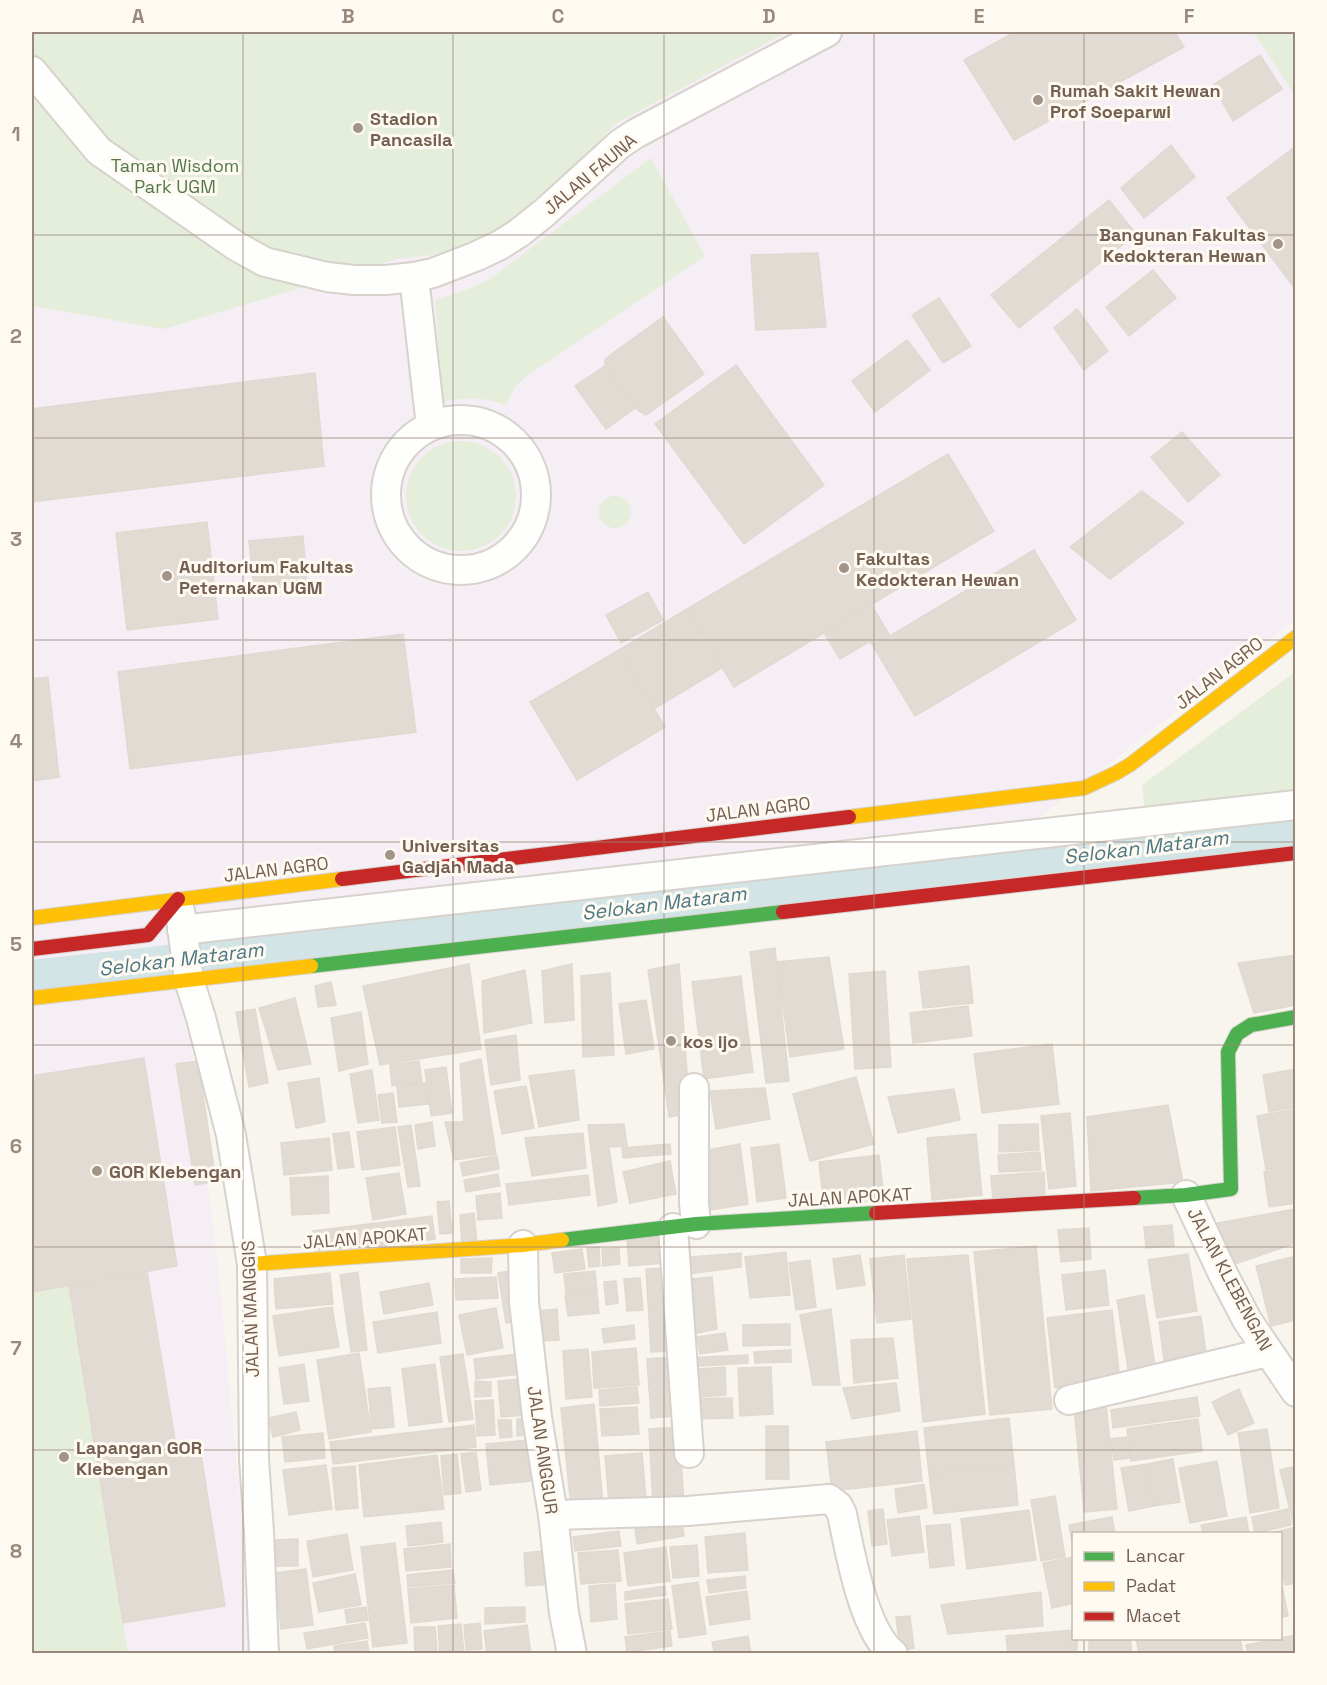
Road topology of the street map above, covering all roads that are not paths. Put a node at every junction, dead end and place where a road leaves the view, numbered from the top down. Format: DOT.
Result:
graph roads {
  1 [pos="826,32"];
  2 [pos="32,71"];
  3 [pos="414,277"];
  4 [pos="430,426"];
  5 [pos="1296,637"];
  6 [pos="1296,806"];
  7 [pos="1296,853"];
  8 [pos="178,899"];
  9 [pos="32,918"];
  10 [pos="183,935"];
  11 [pos="32,949"];
  12 [pos="188,976"];
  13 [pos="32,998"];
  14 [pos="1296,1017"];
  15 [pos="694,1088"];
  16 [pos="1186,1195"];
  17 [pos="685,1226"];
  18 [pos="523,1245"];
  19 [pos="252,1264"];
  20 [pos="1268,1352"];
  21 [pos="1296,1392"];
  22 [pos="1069,1400"];
  23 [pos="689,1453"];
  24 [pos="553,1515"];
  25 [pos="264,1653"];
  26 [pos="572,1653"];
  27 [pos="892,1653"];
  1 -- 3 [label="street, JALAN FAUNA"];
  2 -- 3 [label="street, JALAN FAUNA"];
  3 -- 4 [label="street"];
  4 -- 4 [label="street"];
  5 -- 8 [label="street, JALAN AGRO"];
  6 -- 10 [label="street"];
  7 -- 12 [label="street"];
  8 -- 9 [label="street, JALAN AGRO"];
  8 -- 10 [label="street, JALAN MANGGIS"];
  8 -- 11 [label="street"];
  10 -- 12 [label="street, JALAN MANGGIS"];
  12 -- 13 [label="street"];
  12 -- 19 [label="street, JALAN MANGGIS"];
  14 -- 16 [label="street, JALAN APOKAT"];
  15 -- 17 [label="street"];
  16 -- 17 [label="street, JALAN APOKAT"];
  16 -- 20 [label="street, JALAN KLEBENGAN"];
  17 -- 18 [label="street, JALAN APOKAT"];
  17 -- 23 [label="street"];
  18 -- 19 [label="street, JALAN APOKAT"];
  18 -- 24 [label="street, JALAN ANGGUR"];
  19 -- 25 [label="street, JALAN MANGGIS"];
  20 -- 21 [label="street, JALAN KLEBENGAN"];
  20 -- 22 [label="street"];
  24 -- 26 [label="street, JALAN ANGGUR"];
  24 -- 27 [label="street"];
}
